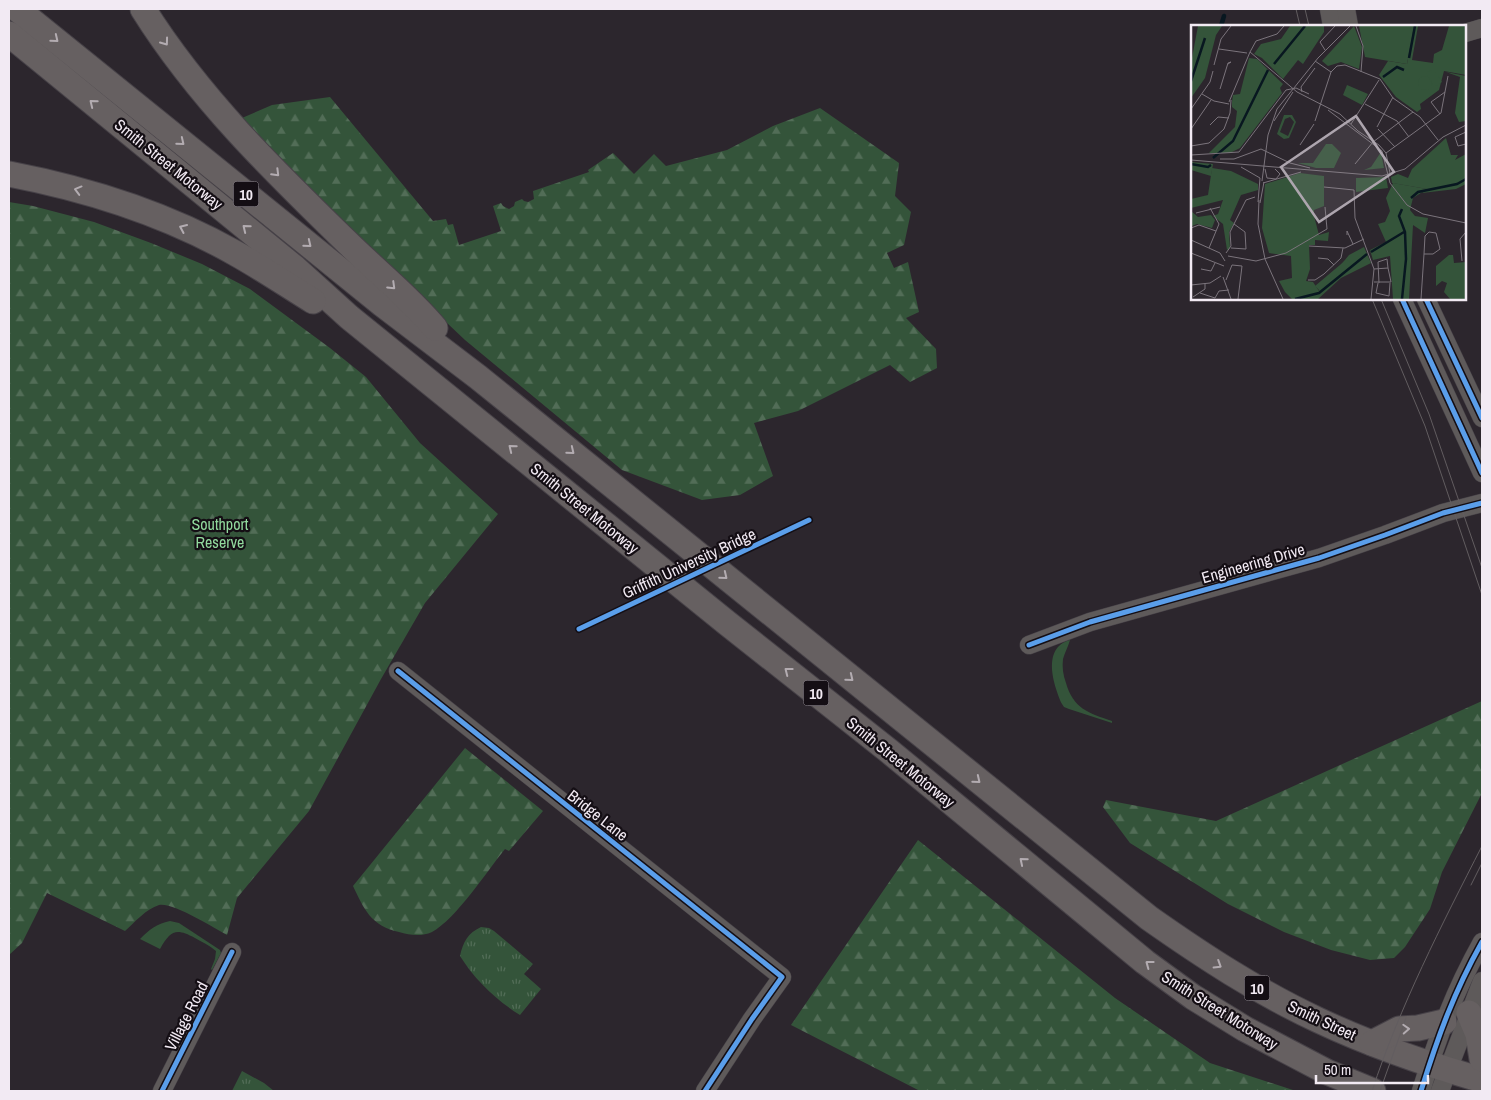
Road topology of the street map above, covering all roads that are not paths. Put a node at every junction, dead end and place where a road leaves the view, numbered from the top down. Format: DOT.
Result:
graph roads {
  1 [pos="17,9"];
  2 [pos="142,9"];
  3 [pos="1329,9"];
  4 [pos="1346,9"];
  5 [pos="1332,25"];
  6 [pos="1349,25"];
  7 [pos="1482,28"];
  8 [pos="1466,32"];
  9 [pos="9,34"];
  10 [pos="9,174"];
  11 [pos="1402,300"];
  12 [pos="1426,300"];
  13 [pos="349,317"];
  14 [pos="478,377"];
  15 [pos="1482,418"];
  16 [pos="1482,473"];
  17 [pos="1482,503"];
  18 [pos="1029,645"];
  19 [pos="398,671"];
  20 [pos="1149,918"];
  21 [pos="1482,942"];
  22 [pos="232,952"];
  23 [pos="1482,982"];
  24 [pos="1470,1012"];
  25 [pos="1444,1022"];
  26 [pos="1372,1043"];
  27 [pos="1482,1059"];
  28 [pos="1439,1075"];
  29 [pos="1482,1080"];
  30 [pos="162,1091"];
  31 [pos="705,1091"];
  32 [pos="1373,1091"];
  33 [pos="1421,1091"];
  1 -- 14 [label="highway, Smith Street Motorway / 10, one-way"];
  2 -- 14 [label="highway, one-way"];
  3 -- 5 [label="street"];
  4 -- 6 [label="street"];
  7 -- 8 [label="street"];
  13 -- 9 [label="highway, Smith Street Motorway / 10, one-way"];
  13 -- 10 [label="highway, one-way"];
  11 -- 16 [label="street"];
  12 -- 15 [label="street"];
  32 -- 13 [label="highway, Smith Street Motorway / 10, one-way"];
  14 -- 20 [label="highway, Smith Street Motorway / 10, one-way"];
  17 -- 18 [label="street, Engineering Drive"];
  19 -- 31 [label="street, Bridge Lane"];
  20 -- 26 [label="highway, Smith Street / 10, one-way"];
  21 -- 25 [label="street"];
  22 -- 30 [label="street, Village Road"];
  23 -- 24 [label="street"];
  24 -- 27 [label="highway"];
  24 -- 28 [label="street"];
  26 -- 25 [label="highway, one-way"];
  25 -- 28 [label="street"];
  26 -- 28 [label="highway, Smith Street / 10"];
  28 -- 29 [label="highway, Smith Street / 10"];
  28 -- 33 [label="street"];
}
